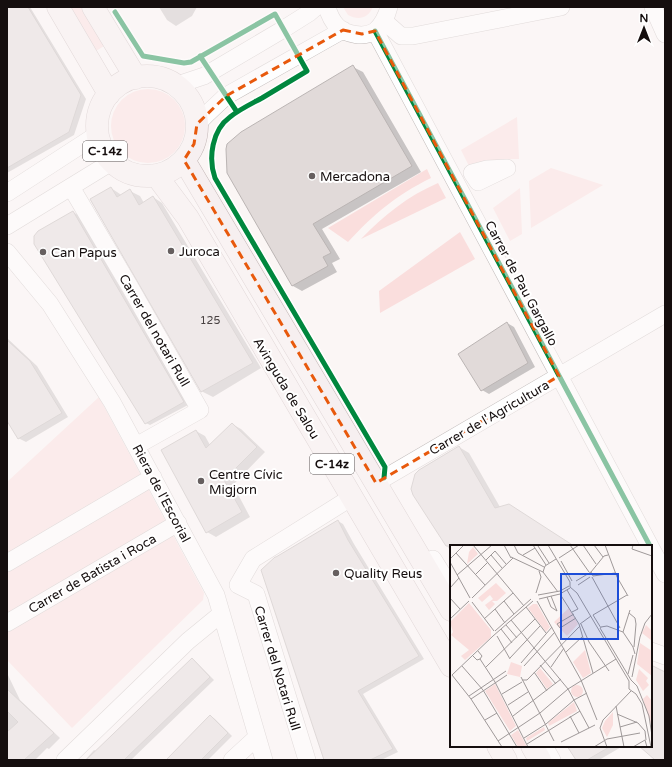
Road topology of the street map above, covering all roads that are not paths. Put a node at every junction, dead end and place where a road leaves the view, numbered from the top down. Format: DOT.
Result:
graph roads {
  1 [pos="58,7"];
  2 [pos="93,7"];
  3 [pos="316,7"];
  4 [pos="327,7"];
  5 [pos="560,7"];
  6 [pos="653,7"];
  7 [pos="383,20"];
  8 [pos="343,30"];
  9 [pos="665,34"];
  10 [pos="136,78"];
  11 [pos="177,85"];
  12 [pos="109,94"];
  13 [pos="197,124"];
  14 [pos="98,134"];
  15 [pos="184,160"];
  16 [pos="113,161"];
  17 [pos="156,175"];
  18 [pos="71,187"];
  19 [pos="7,193"];
  20 [pos="7,226"];
  21 [pos="7,252"];
  22 [pos="665,314"];
  23 [pos="559,376"];
  24 [pos="136,446"];
  25 [pos="153,477"];
  26 [pos="380,481"];
  27 [pos="352,497"];
  28 [pos="178,523"];
  29 [pos="649,545"];
  30 [pos="652,551"];
  31 [pos="7,563"];
  32 [pos="665,574"];
  33 [pos="238,585"];
  34 [pos="450,586"];
  35 [pos="216,595"];
  36 [pos="450,608"];
  37 [pos="221,614"];
  38 [pos="7,623"];
  39 [pos="188,641"];
  40 [pos="230,644"];
  41 [pos="652,651"];
  42 [pos="665,656"];
  43 [pos="450,664"];
  44 [pos="257,737"];
  45 [pos="499,747"];
  46 [pos="533,747"];
  47 [pos="545,747"];
  48 [pos="65,760"];
  49 [pos="232,760"];
  50 [pos="264,760"];
  51 [pos="307,760"];
  52 [pos="506,760"];
  53 [pos="540,760"];
  54 [pos="552,760"];
  1 -- 12 [label="main road"];
  2 -- 10 [label="main road"];
  3 -- 11 [label="street"];
  4 -- 8 [label="street"];
  5 -- 7 [label="street"];
  6 -- 9 [label="street"];
  7 -- 8 [label="street"];
  7 -- 23 [label="street, Carrer de Pau Gargallo"];
  8 -- 13 [label="street"];
  10 -- 11 [label="main road, C-14z"];
  10 -- 12 [label="main road, C-14z"];
  11 -- 13 [label="main road, C-14z"];
  12 -- 14 [label="main road, C-14z"];
  13 -- 15 [label="main road, C-14z"];
  14 -- 16 [label="main road, C-14z"];
  14 -- 19 [label="street"];
  15 -- 17 [label="main road, C-14z"];
  15 -- 26 [label="main road, C-14z"];
  16 -- 17 [label="main road, C-14z"];
  16 -- 18 [label="street"];
  17 -- 27 [label="main road, Avinguda de Salou / C-14z"];
  18 -- 20 [label="street"];
  18 -- 24 [label="street, Carrer del notari Rull"];
  21 -- 24 [label="street, Riera de l'Escorial"];
  22 -- 23 [label="street, Carrer de l'Agricultura"];
  23 -- 26 [label="street, Carrer de l'Agricultura"];
  23 -- 29 [label="street, Carrer de Pau Gargallo"];
  24 -- 25 [label="street, Riera de l'Escorial"];
  25 -- 28 [label="street, Riera de l'Escorial"];
  25 -- 31 [label="street"];
  26 -- 34 [label="street"];
  26 -- 36 [label="main road, C-14z"];
  27 -- 33 [label="street"];
  27 -- 43 [label="main road, Avinguda de Salou / C-14z"];
  28 -- 35 [label="street, Riera de l'Escorial"];
  28 -- 38 [label="street, Carrer de Batista i Roca"];
  30 -- 32 [label="street, Carrer de Pau Gargallo"];
  33 -- 35 [label="street"];
  33 -- 51 [label="street, Carrer del Notari Rull"];
  35 -- 37 [label="street, Riera de l'Escorial"];
  37 -- 39 [label="street"];
  37 -- 40 [label="street, Riera de l'Escorial"];
  39 -- 40 [label="street"];
  39 -- 48 [label="street"];
  40 -- 44 [label="street, Riera de l'Escorial"];
  41 -- 42 [label="street"];
  44 -- 49 [label="street"];
  44 -- 50 [label="street, Riera de l'Escorial"];
  45 -- 52 [label="main road"];
  46 -- 53 [label="main road"];
  47 -- 54 [label="street"];
}
